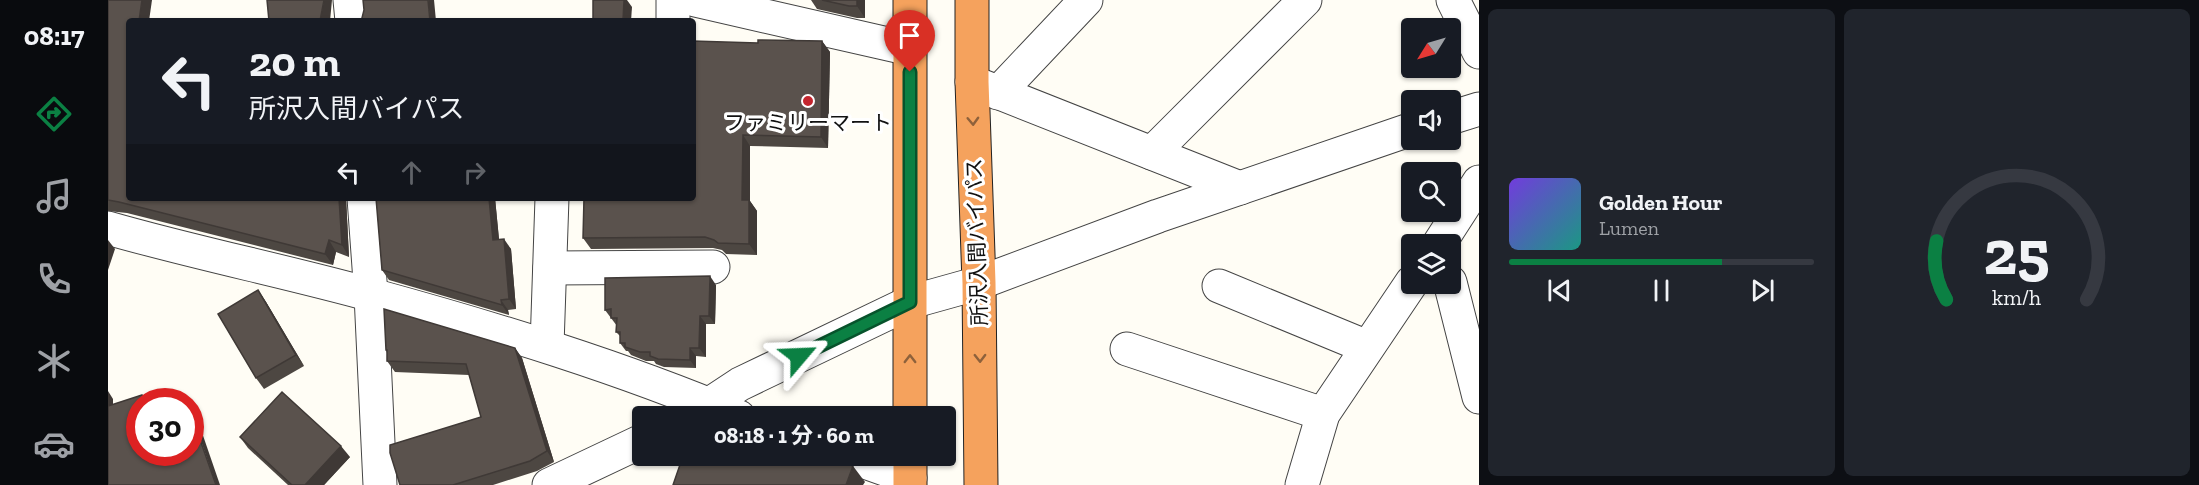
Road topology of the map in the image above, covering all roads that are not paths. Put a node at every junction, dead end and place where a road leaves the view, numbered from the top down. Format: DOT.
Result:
graph roads {
  1 [pos="350,0"];
  2 [pos="673,0"];
  3 [pos="695,0"];
  4 [pos="910,0"];
  5 [pos="972,0"];
  6 [pos="1086,0"];
  7 [pos="1305,0"];
  8 [pos="1454,0"];
  9 [pos="352,18"];
  10 [pos="673,18"];
  11 [pos="910,50"];
  12 [pos="1479,52"];
  13 [pos="985,88"];
  14 [pos="1479,109"];
  15 [pos="1461,115"];
  16 [pos="1401,133"];
  17 [pos="1152,153"];
  18 [pos="1479,182"];
  19 [pos="1240,188"];
  20 [pos="364,201"];
  21 [pos="552,201"];
  22 [pos="108,228"];
  23 [pos="1445,234"];
  24 [pos="712,267"];
  25 [pos="550,268"];
  26 [pos="979,283"];
  27 [pos="1219,286"];
  28 [pos="1404,294"];
  29 [pos="1453,294"];
  30 [pos="371,295"];
  31 [pos="910,302"];
  32 [pos="547,346"];
  33 [pos="1367,347"];
  34 [pos="1127,349"];
  35 [pos="1479,397"];
  36 [pos="696,406"];
  37 [pos="720,406"];
  38 [pos="910,406"];
  39 [pos="1323,414"];
  40 [pos="632,446"];
  41 [pos="884,466"];
  42 [pos="910,473"];
  43 [pos="380,485"];
  44 [pos="549,485"];
  45 [pos="981,485"];
  46 [pos="1302,485"];
  1 -- 9 [label="street"];
  2 -- 10 [label="street"];
  3 -- 11 [label="street"];
  4 -- 11 [label="highway"];
  5 -- 13 [label="highway, 所沢入間バイパス"];
  6 -- 13 [label="street"];
  7 -- 17 [label="street"];
  8 -- 12 [label="street"];
  11 -- 31 [label="highway"];
  13 -- 17 [label="street"];
  13 -- 26 [label="highway, 所沢入間バイパス, one-way"];
  14 -- 15 [label="street"];
  16 -- 19 [label="street"];
  17 -- 19 [label="street"];
  18 -- 23 [label="street"];
  19 -- 26 [label="street"];
  20 -- 30 [label="street"];
  21 -- 25 [label="street"];
  22 -- 30 [label="street"];
  24 -- 25 [label="street"];
  25 -- 32 [label="street"];
  26 -- 31 [label="street"];
  26 -- 45 [label="highway, 所沢入間バイパス, one-way"];
  27 -- 33 [label="street"];
  28 -- 33 [label="street"];
  29 -- 35 [label="street"];
  30 -- 32 [label="street"];
  30 -- 43 [label="street"];
  31 -- 37 [label="street"];
  38 -- 31 [label="highway, one-way"];
  32 -- 36 [label="street"];
  33 -- 39 [label="street"];
  34 -- 39 [label="street"];
  39 -- 46 [label="street"];
  40 -- 44 [label="street"];
  41 -- 42 [label="street"];
}
